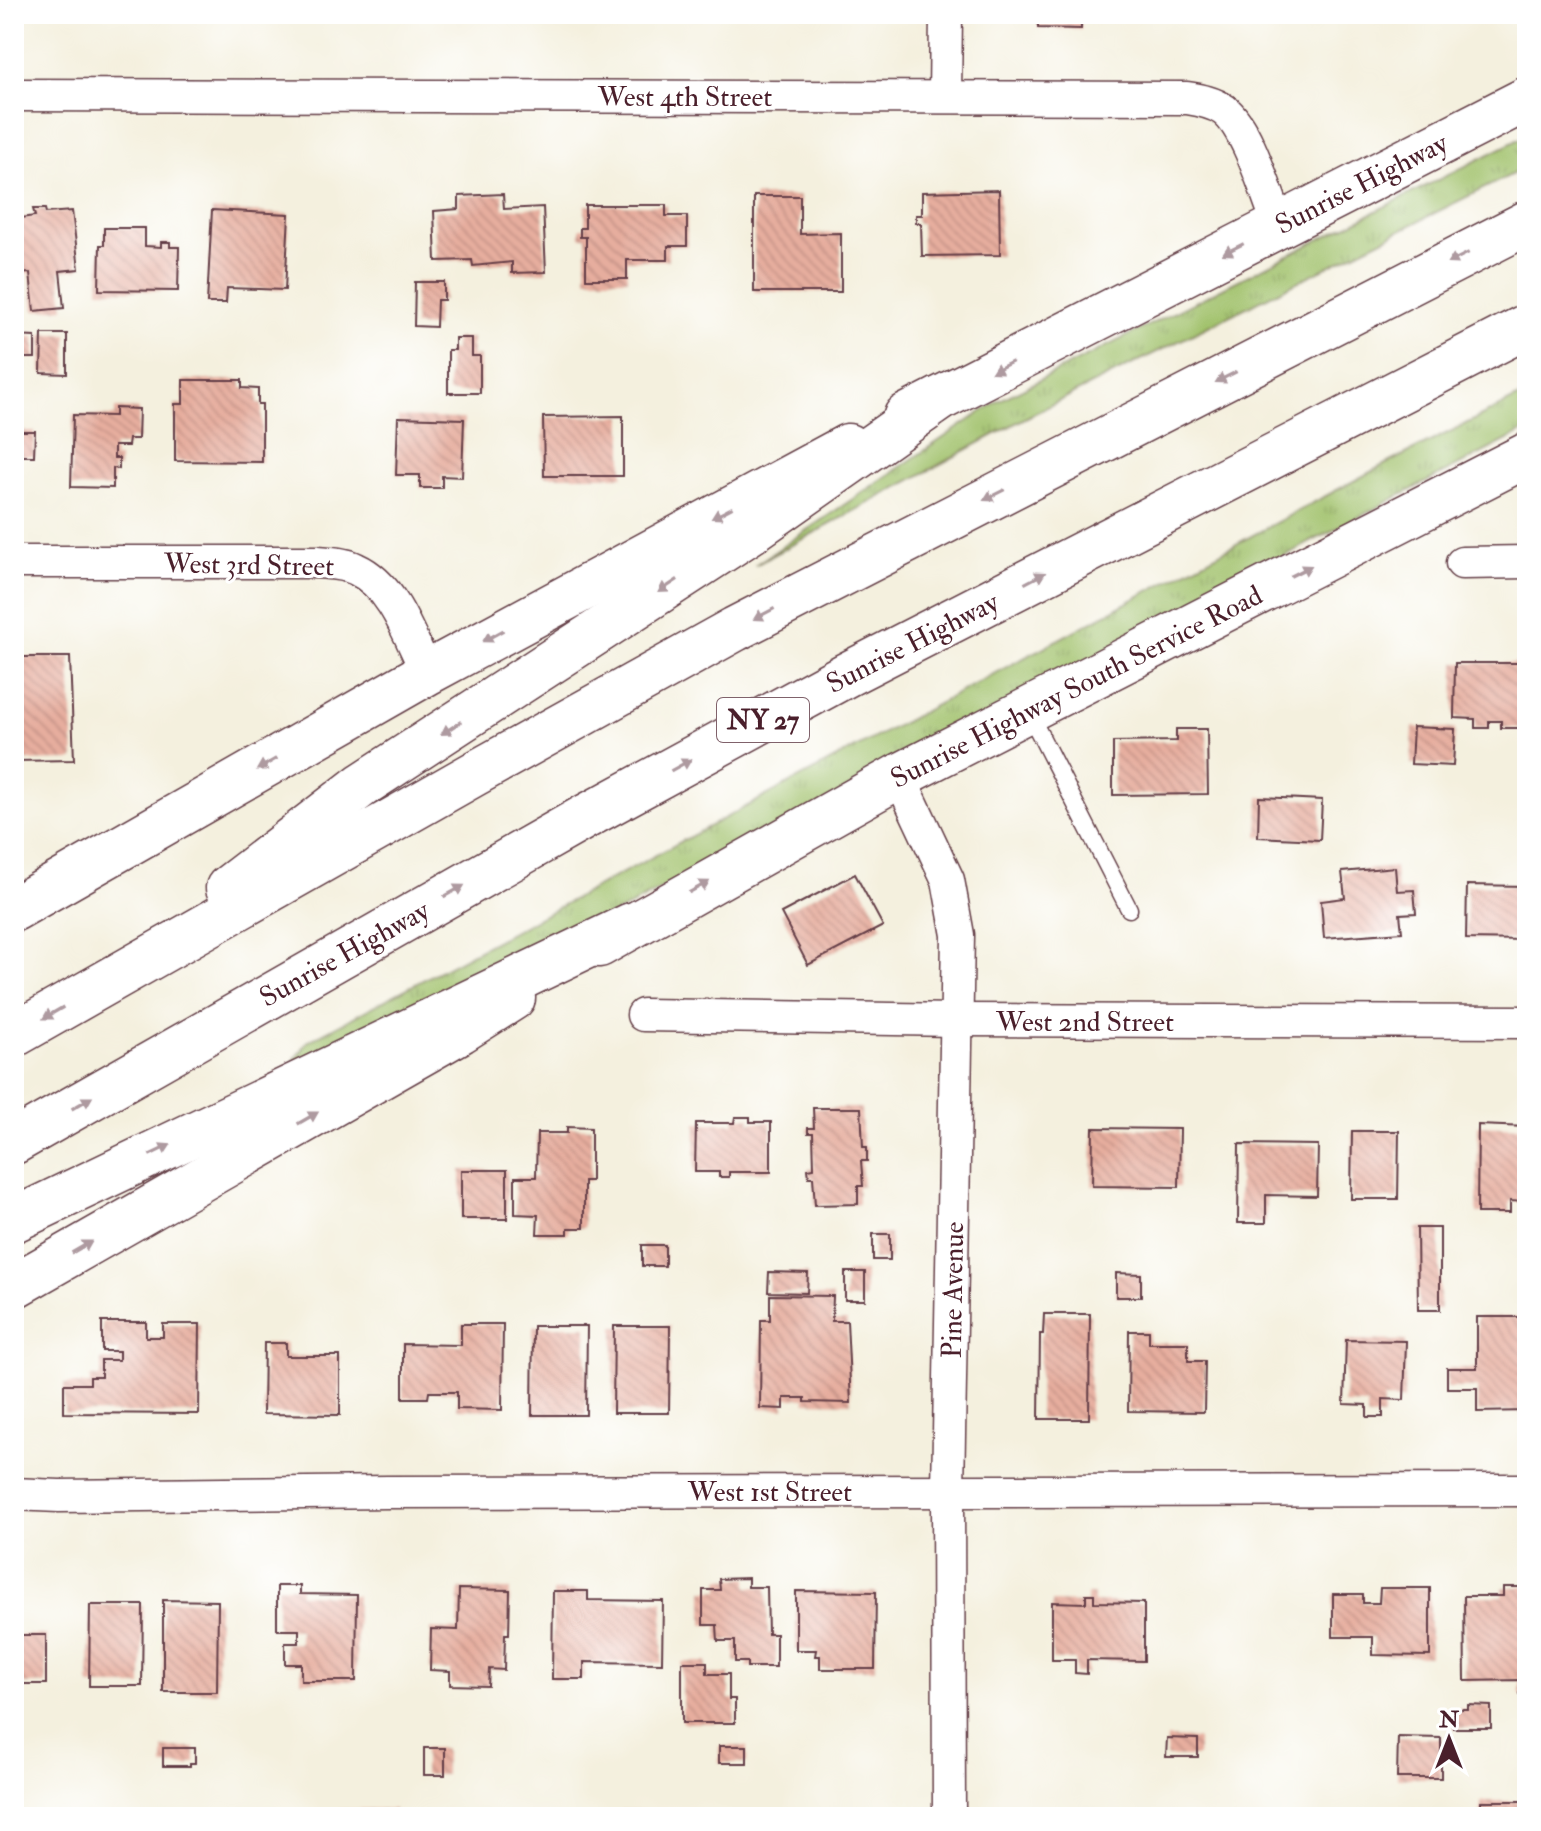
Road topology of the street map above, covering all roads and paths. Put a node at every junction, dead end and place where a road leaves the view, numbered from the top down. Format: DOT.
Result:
graph roads {
  1 [pos="946,14"];
  2 [pos="14,95"];
  3 [pos="945,96"];
  4 [pos="1527,99"];
  5 [pos="1527,223"];
  6 [pos="1279,225"];
  7 [pos="1527,326"];
  8 [pos="940,399"];
  9 [pos="1527,455"];
  10 [pos="14,562"];
  11 [pos="1527,562"];
  12 [pos="1462,563"];
  13 [pos="427,673"];
  14 [pos="1028,710"];
  15 [pos="899,776"];
  16 [pos="14,909"];
  17 [pos="1129,909"];
  18 [pos="631,925"];
  19 [pos="92,991"];
  20 [pos="643,1015"];
  21 [pos="956,1020"];
  22 [pos="1527,1022"];
  23 [pos="14,1035"];
  24 [pos="14,1142"];
  25 [pos="14,1220"];
  26 [pos="14,1286"];
  27 [pos="948,1490"];
  28 [pos="1527,1490"];
  29 [pos="14,1494"];
  30 [pos="949,1817"];
  1 -- 3 [label="street"];
  2 -- 3 [label="street, West 4th Street"];
  3 -- 6 [label="street, West 4th Street"];
  4 -- 6 [label="main road, Sunrise Highway"];
  5 -- 19 [label="main road, one-way"];
  6 -- 8 [label="main road, Sunrise Highway, one-way"];
  24 -- 7 [label="main road, Sunrise Highway / NY 27, one-way"];
  8 -- 13 [label="main road, Sunrise Highway, one-way"];
  8 -- 19 [label="main road, one-way"];
  14 -- 9 [label="main road, Sunrise Highway South Service Road, one-way"];
  10 -- 13 [label="street, West 3rd Street"];
  11 -- 12 [label="street"];
  13 -- 16 [label="main road, Sunrise Highway, one-way"];
  14 -- 15 [label="main road, Sunrise Highway South Service Road"];
  14 -- 17 [label="lane"];
  18 -- 15 [label="main road, Sunrise Highway South Service Road, one-way"];
  15 -- 21 [label="street, Pine Avenue"];
  25 -- 18 [label="main road, one-way"];
  26 -- 18 [label="main road, one-way"];
  19 -- 23 [label="main road, one-way"];
  20 -- 21 [label="street, West 2nd Street"];
  21 -- 22 [label="street, West 2nd Street"];
  21 -- 27 [label="street, Pine Avenue"];
  27 -- 28 [label="street, West 1st Street"];
  27 -- 29 [label="street, West 1st Street"];
  27 -- 30 [label="street, Pine Avenue"];
}
